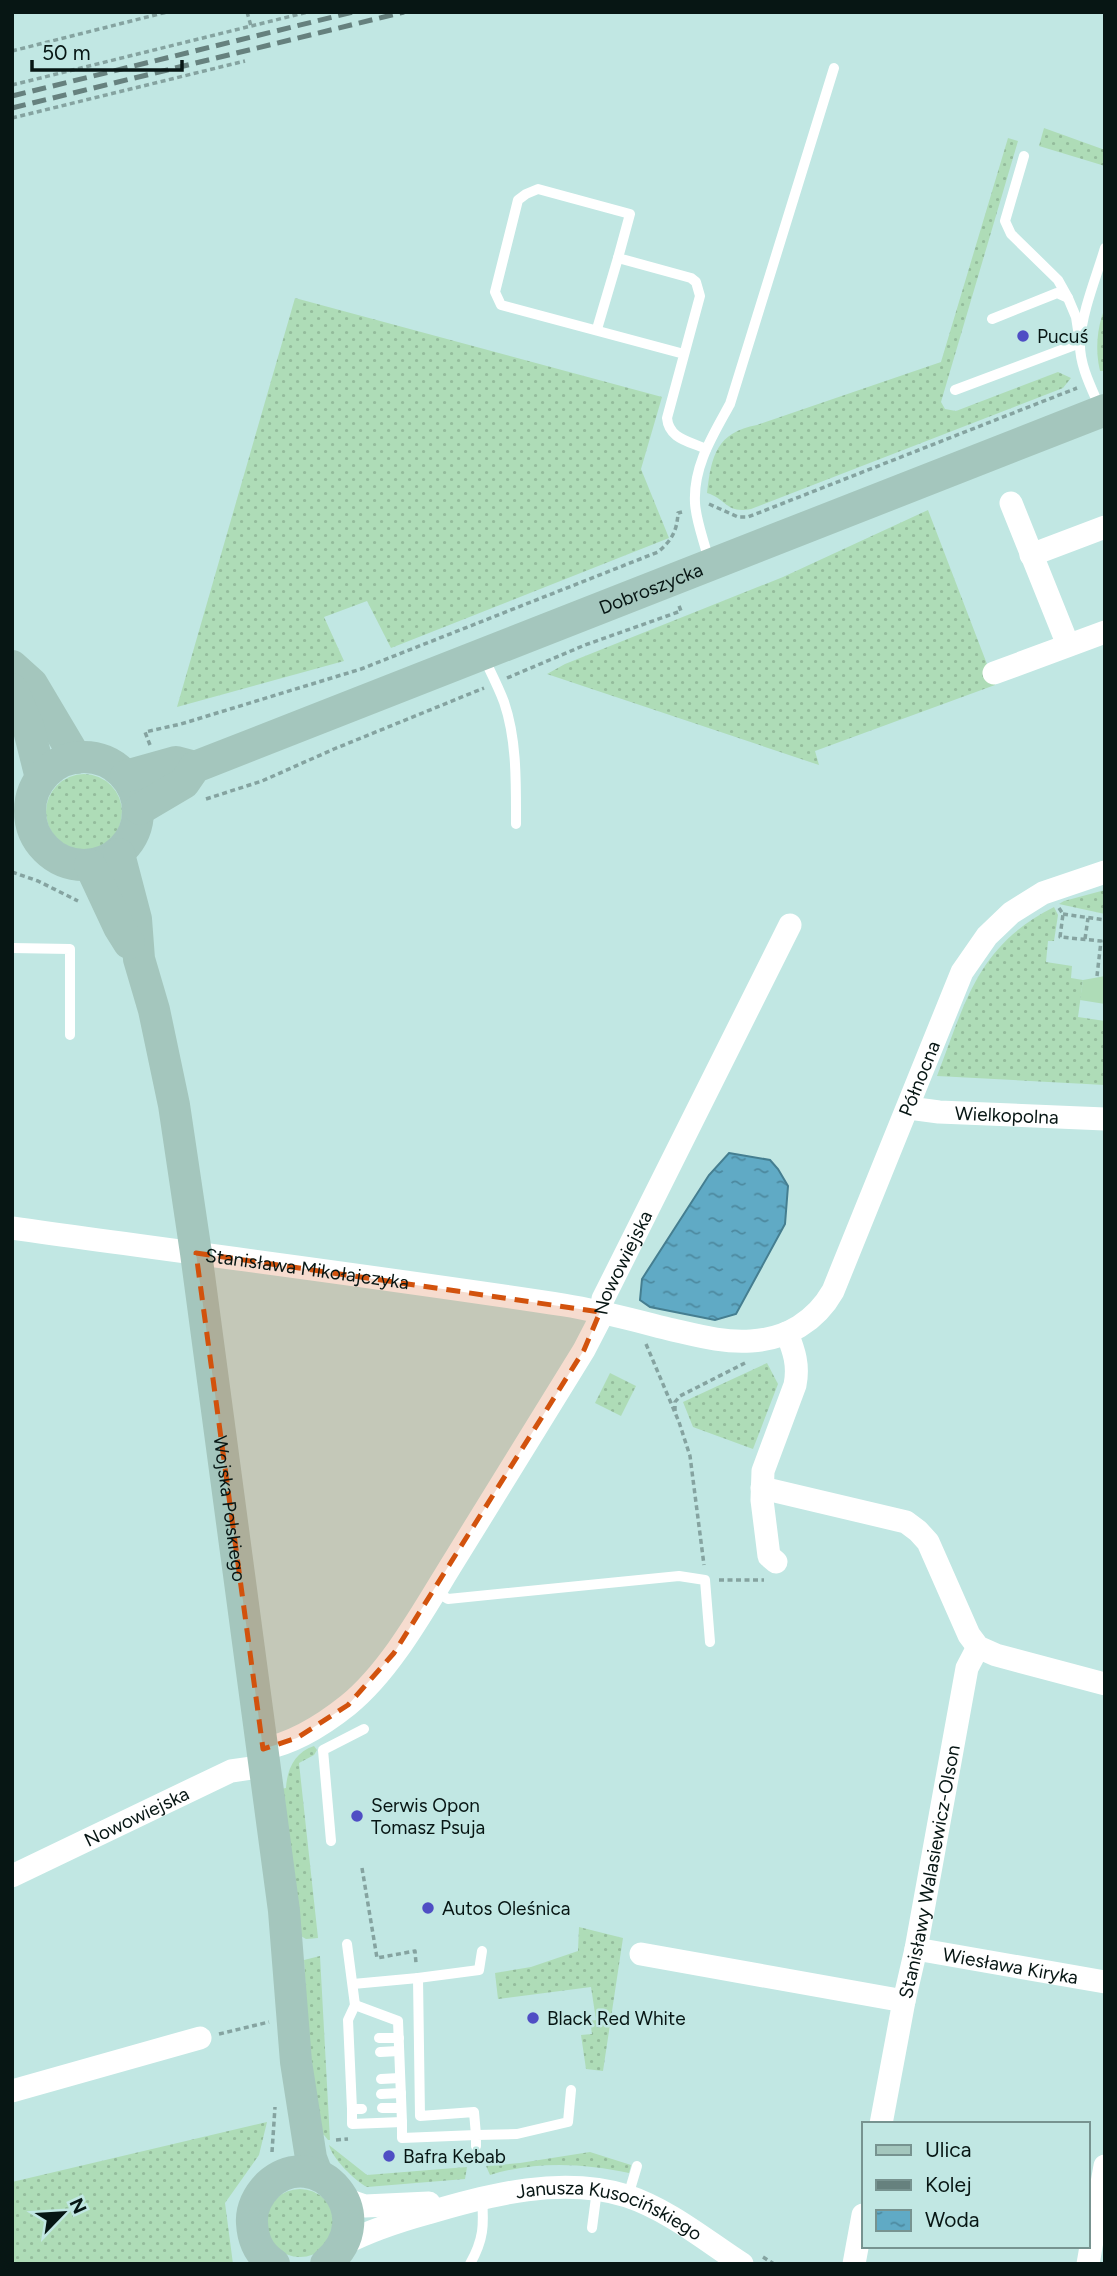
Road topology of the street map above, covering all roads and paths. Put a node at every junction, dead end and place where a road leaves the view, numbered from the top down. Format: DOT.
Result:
graph roads {
  1 [pos="167,12"];
  2 [pos="247,12"];
  3 [pos="308,12"];
  4 [pos="251,26"];
  5 [pos="12,51"];
  6 [pos="245,61"];
  7 [pos="834,68"];
  8 [pos="12,85"];
  9 [pos="12,118"];
  10 [pos="1024,156"];
  11 [pos="1105,248"];
  12 [pos="618,258"];
  13 [pos="1068,298"];
  14 [pos="992,319"];
  15 [pos="597,330"];
  16 [pos="1080,343"];
  17 [pos="684,354"];
  18 [pos="955,390"];
  19 [pos="1099,401"];
  20 [pos="706,449"];
  21 [pos="1011,503"];
  22 [pos="696,507"];
  23 [pos="1105,527"];
  24 [pos="1031,555"];
  25 [pos="710,564"];
  26 [pos="678,601"];
  27 [pos="1105,632"];
  28 [pos="1068,645"];
  29 [pos="482,653"];
  30 [pos="12,666"];
  31 [pos="994,673"];
  32 [pos="495,683"];
  33 [pos="12,689"];
  34 [pos="145,732"];
  35 [pos="76,758"];
  36 [pos="195,767"];
  37 [pos="126,776"];
  38 [pos="41,778"];
  39 [pos="199,801"];
  40 [pos="139,809"];
  41 [pos="21,820"];
  42 [pos="516,824"];
  43 [pos="26,849"];
  44 [pos="105,860"];
  45 [pos="12,872"];
  46 [pos="1105,872"];
  47 [pos="85,905"];
  48 [pos="1057,905"];
  49 [pos="1063,915"];
  50 [pos="1088,918"];
  51 [pos="1105,920"];
  52 [pos="790,925"];
  53 [pos="1086,939"];
  54 [pos="12,948"];
  55 [pos="1097,976"];
  56 [pos="70,1035"];
  57 [pos="909,1108"];
  58 [pos="1105,1119"];
  59 [pos="12,1228"];
  60 [pos="196,1253"];
  61 [pos="600,1312"];
  62 [pos="640,1322"];
  63 [pos="787,1333"];
  64 [pos="747,1362"];
  65 [pos="675,1413"];
  66 [pos="762,1488"];
  67 [pos="772,1559"];
  68 [pos="705,1580"];
  69 [pos="435,1591"];
  70 [pos="710,1642"];
  71 [pos="978,1647"];
  72 [pos="1105,1684"];
  73 [pos="364,1729"];
  74 [pos="264,1758"];
  75 [pos="331,1841"];
  76 [pos="362,1868"];
  77 [pos="12,1876"];
  78 [pos="347,1944"];
  79 [pos="916,1949"];
  80 [pos="482,1951"];
  81 [pos="641,1954"];
  82 [pos="418,1978"];
  83 [pos="1105,1982"];
  84 [pos="353,1984"];
  85 [pos="904,2001"];
  86 [pos="355,2005"];
  87 [pos="275,2021"];
  88 [pos="200,2038"];
  89 [pos="379,2038"];
  90 [pos="399,2038"];
  91 [pos="380,2052"];
  92 [pos="399,2052"];
  93 [pos="296,2062"];
  94 [pos="400,2078"];
  95 [pos="381,2080"];
  96 [pos="571,2090"];
  97 [pos="12,2091"];
  98 [pos="401,2093"];
  99 [pos="381,2094"];
  100 [pos="382,2108"];
  101 [pos="401,2108"];
  102 [pos="402,2122"];
  103 [pos="881,2122"];
  104 [pos="352,2124"];
  105 [pos="476,2141"];
  106 [pos="330,2142"];
  107 [pos="637,2166"];
  108 [pos="1105,2166"];
  109 [pos="317,2174"];
  110 [pos="283,2175"];
  111 [pos="597,2190"];
  112 [pos="628,2196"];
  113 [pos="342,2198"];
  114 [pos="475,2200"];
  115 [pos="862,2220"];
  116 [pos="592,2228"];
  117 [pos="335,2254"];
  118 [pos="274,2264"];
  119 [pos="470,2264"];
  120 [pos="742,2264"];
  121 [pos="854,2264"];
  122 [pos="1088,2264"];
  1 -- 5 [label="path"];
  2 -- 4 [label="path"];
  3 -- 4 [label="path"];
  4 -- 8 [label="path"];
  6 -- 9 [label="path"];
  7 -- 20 [label="lane"];
  10 -- 13 [label="lane"];
  11 -- 16 [label="lane"];
  12 -- 15 [label="lane"];
  12 -- 15 [label="lane"];
  12 -- 17 [label="lane"];
  13 -- 14 [label="lane"];
  13 -- 16 [label="lane"];
  15 -- 17 [label="lane"];
  16 -- 18 [label="lane"];
  16 -- 19 [label="lane"];
  17 -- 20 [label="lane"];
  19 -- 22 [label="path"];
  19 -- 25 [label="main road, Dobroszycka"];
  20 -- 22 [label="lane"];
  21 -- 24 [label="street"];
  22 -- 25 [label="lane"];
  22 -- 34 [label="path"];
  23 -- 24 [label="street"];
  24 -- 28 [label="street"];
  25 -- 29 [label="main road, Dobroszycka"];
  26 -- 32 [label="path"];
  27 -- 28 [label="street"];
  28 -- 31 [label="street"];
  29 -- 32 [label="lane"];
  29 -- 36 [label="main road, Dobroszycka"];
  30 -- 35 [label="main road"];
  32 -- 39 [label="path"];
  32 -- 42 [label="lane"];
  33 -- 38 [label="main road"];
  35 -- 37 [label="main road"];
  35 -- 38 [label="main road"];
  36 -- 37 [label="main road, Dobroszycka"];
  36 -- 40 [label="main road, Dobroszycka"];
  37 -- 40 [label="main road"];
  38 -- 41 [label="main road"];
  40 -- 44 [label="main road"];
  41 -- 43 [label="main road"];
  43 -- 44 [label="main road"];
  44 -- 60 [label="main road, Wojska Polskiego"];
  45 -- 47 [label="path"];
  46 -- 57 [label="street, Północna"];
  48 -- 49 [label="path"];
  49 -- 50 [label="path"];
  49 -- 53 [label="path"];
  50 -- 51 [label="path"];
  50 -- 53 [label="path"];
  52 -- 61 [label="street, Nowowiejska"];
  53 -- 55 [label="path"];
  54 -- 56 [label="lane"];
  57 -- 58 [label="street, Wielkopolna"];
  57 -- 63 [label="street, Północna"];
  59 -- 60 [label="street, Stanisława Mikołajczyka"];
  60 -- 61 [label="street, Stanisława Mikołajczyka"];
  60 -- 74 [label="main road, Wojska Polskiego"];
  61 -- 62 [label="street, Północna"];
  61 -- 69 [label="street, Nowowiejska"];
  62 -- 63 [label="street, Północna"];
  62 -- 65 [label="path"];
  63 -- 66 [label="street"];
  64 -- 65 [label="path"];
  65 -- 68 [label="path"];
  66 -- 67 [label="street"];
  66 -- 71 [label="street"];
  67 -- 68 [label="path"];
  68 -- 69 [label="lane"];
  68 -- 70 [label="lane"];
  69 -- 74 [label="street, Nowowiejska"];
  71 -- 72 [label="street"];
  71 -- 79 [label="street, Stanisławy Walasiewicz-Olson"];
  73 -- 75 [label="lane"];
  74 -- 77 [label="street, Nowowiejska"];
  74 -- 93 [label="main road, Wojska Polskiego"];
  76 -- 82 [label="path"];
  78 -- 84 [label="lane"];
  79 -- 83 [label="street, Wiesława Kiryka"];
  79 -- 85 [label="street, Stanisławy Walasiewicz-Olson"];
  80 -- 82 [label="lane"];
  81 -- 85 [label="street, Stanisławy Walasiewicz-Olson"];
  82 -- 84 [label="lane"];
  82 -- 105 [label="lane"];
  84 -- 86 [label="lane"];
  85 -- 103 [label="street"];
  86 -- 90 [label="lane"];
  86 -- 104 [label="lane"];
  87 -- 88 [label="path"];
  88 -- 97 [label="street"];
  89 -- 90 [label="lane"];
  90 -- 92 [label="lane"];
  91 -- 92 [label="lane"];
  92 -- 94 [label="lane"];
  93 -- 109 [label="main road, Wojska Polskiego"];
  93 -- 110 [label="main road, Wojska Polskiego"];
  94 -- 95 [label="lane"];
  94 -- 98 [label="lane"];
  96 -- 105 [label="lane"];
  98 -- 99 [label="lane"];
  98 -- 101 [label="lane"];
  100 -- 101 [label="lane"];
  101 -- 102 [label="lane"];
  102 -- 104 [label="lane"];
  102 -- 105 [label="lane"];
  104 -- 106 [label="path"];
  107 -- 112 [label="lane"];
  108 -- 122 [label="street"];
  109 -- 110 [label="main road"];
  109 -- 113 [label="main road"];
  110 -- 118 [label="main road"];
  111 -- 112 [label="street, Janusza Kusocińskiego"];
  111 -- 114 [label="street, Janusza Kusocińskiego"];
  111 -- 116 [label="lane"];
  112 -- 120 [label="street, Janusza Kusocińskiego"];
  113 -- 114 [label="street, Janusza Kusocińskiego"];
  113 -- 117 [label="main road"];
  114 -- 117 [label="street, Janusza Kusocińskiego"];
  114 -- 119 [label="lane"];
  115 -- 121 [label="street"];
}
